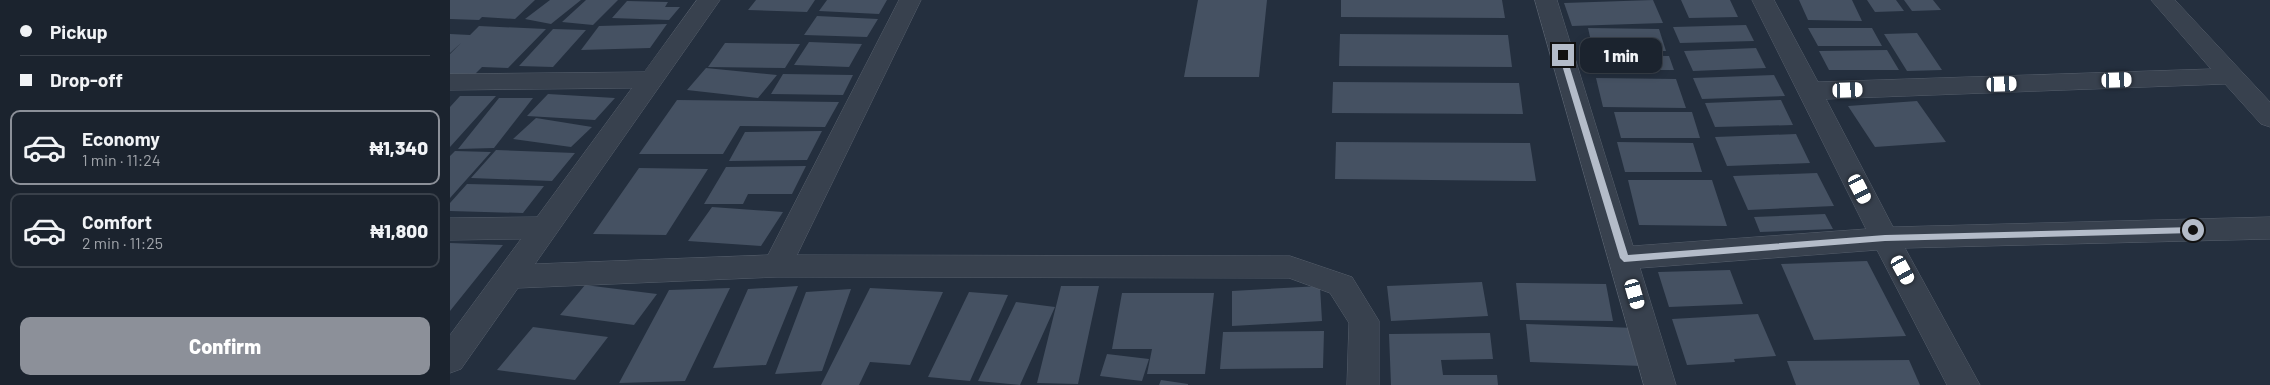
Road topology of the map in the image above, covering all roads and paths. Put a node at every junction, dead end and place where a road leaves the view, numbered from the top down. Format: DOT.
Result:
graph roads {
  1 [pos="709,0"];
  2 [pos="910,0"];
  3 [pos="1546,0"];
  4 [pos="1763,0"];
  5 [pos="2162,0"];
  6 [pos="2233,76"];
  7 [pos="652,80"];
  8 [pos="450,82"];
  9 [pos="1810,91"];
  10 [pos="2270,118"];
  11 [pos="545,228"];
  12 [pos="2270,228"];
  13 [pos="450,229"];
  14 [pos="1885,238"];
  15 [pos="1624,258"];
  16 [pos="777,266"];
  17 [pos="510,277"];
  18 [pos="450,360"];
  19 [pos="1363,385"];
  20 [pos="1660,385"];
  21 [pos="1964,385"];
  1 -- 7 [label="street"];
  2 -- 16 [label="street"];
  3 -- 15 [label="street"];
  4 -- 9 [label="street"];
  5 -- 6 [label="street"];
  6 -- 9 [label="street"];
  6 -- 10 [label="street"];
  7 -- 8 [label="street"];
  7 -- 11 [label="street"];
  9 -- 14 [label="street"];
  11 -- 13 [label="street"];
  11 -- 17 [label="street"];
  12 -- 14 [label="street"];
  14 -- 15 [label="street"];
  14 -- 21 [label="street"];
  15 -- 20 [label="street"];
  16 -- 17 [label="street"];
  16 -- 19 [label="street"];
  17 -- 18 [label="street"];
}
